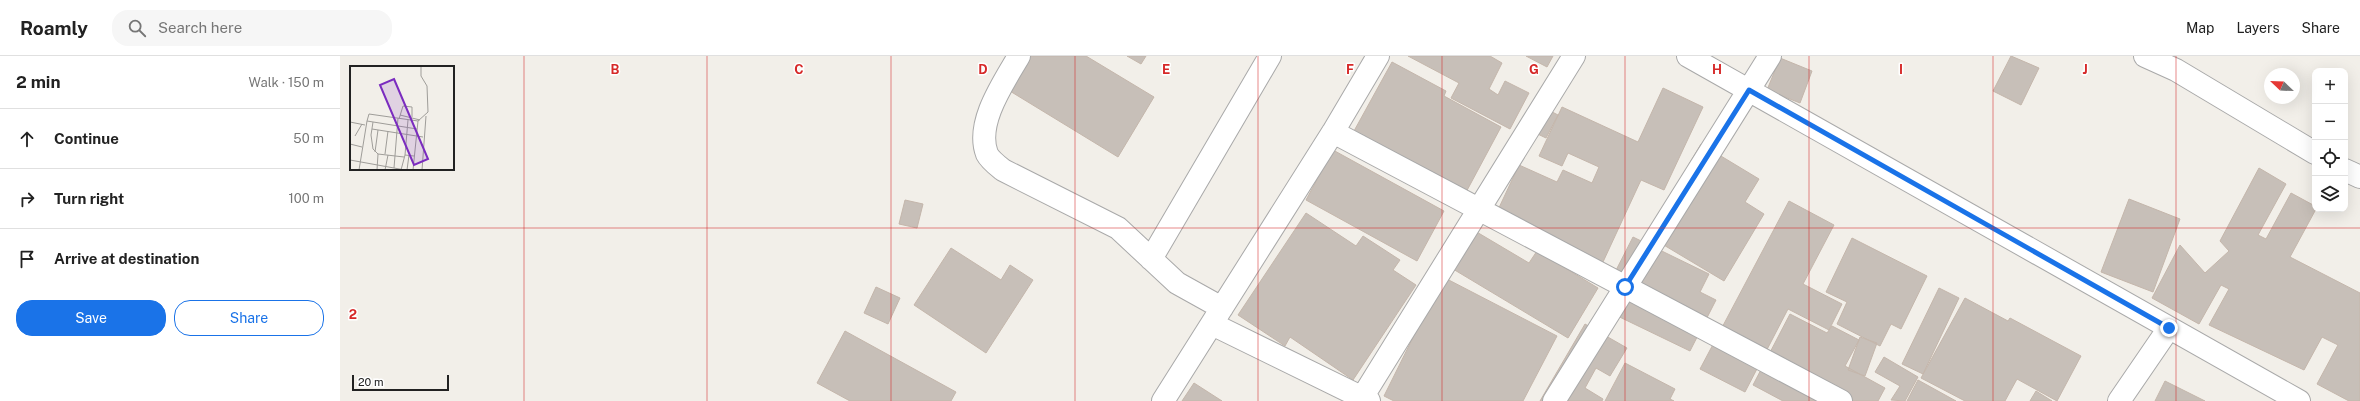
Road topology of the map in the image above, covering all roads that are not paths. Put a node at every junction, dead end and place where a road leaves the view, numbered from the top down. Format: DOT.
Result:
graph roads {
  1 [pos="1019,56"];
  2 [pos="1270,56"];
  3 [pos="1378,56"];
  4 [pos="1574,56"];
  5 [pos="1688,56"];
  6 [pos="1770,56"];
  7 [pos="2145,56"];
  8 [pos="1749,90"];
  9 [pos="1333,132"];
  10 [pos="2312,151"];
  11 [pos="2348,171"];
  12 [pos="2360,177"];
  13 [pos="1479,209"];
  14 [pos="1151,259"];
  15 [pos="1625,287"];
  16 [pos="1217,316"];
  17 [pos="2169,328"];
  18 [pos="1363,400"];
  19 [pos="1163,401"];
  20 [pos="1554,401"];
  21 [pos="1841,401"];
  22 [pos="2119,401"];
  23 [pos="2299,401"];
  1 -- 14 [label="street"];
  2 -- 14 [label="street"];
  3 -- 9 [label="street"];
  4 -- 13 [label="street"];
  5 -- 8 [label="street"];
  6 -- 8 [label="street"];
  7 -- 10 [label="street"];
  8 -- 15 [label="street"];
  8 -- 17 [label="street"];
  9 -- 13 [label="street"];
  9 -- 16 [label="street"];
  11 -- 12 [label="street"];
  13 -- 15 [label="street"];
  13 -- 18 [label="street"];
  14 -- 16 [label="street"];
  15 -- 20 [label="street"];
  15 -- 21 [label="street"];
  16 -- 18 [label="street"];
  16 -- 19 [label="street"];
  17 -- 22 [label="street"];
  17 -- 23 [label="street"];
}
